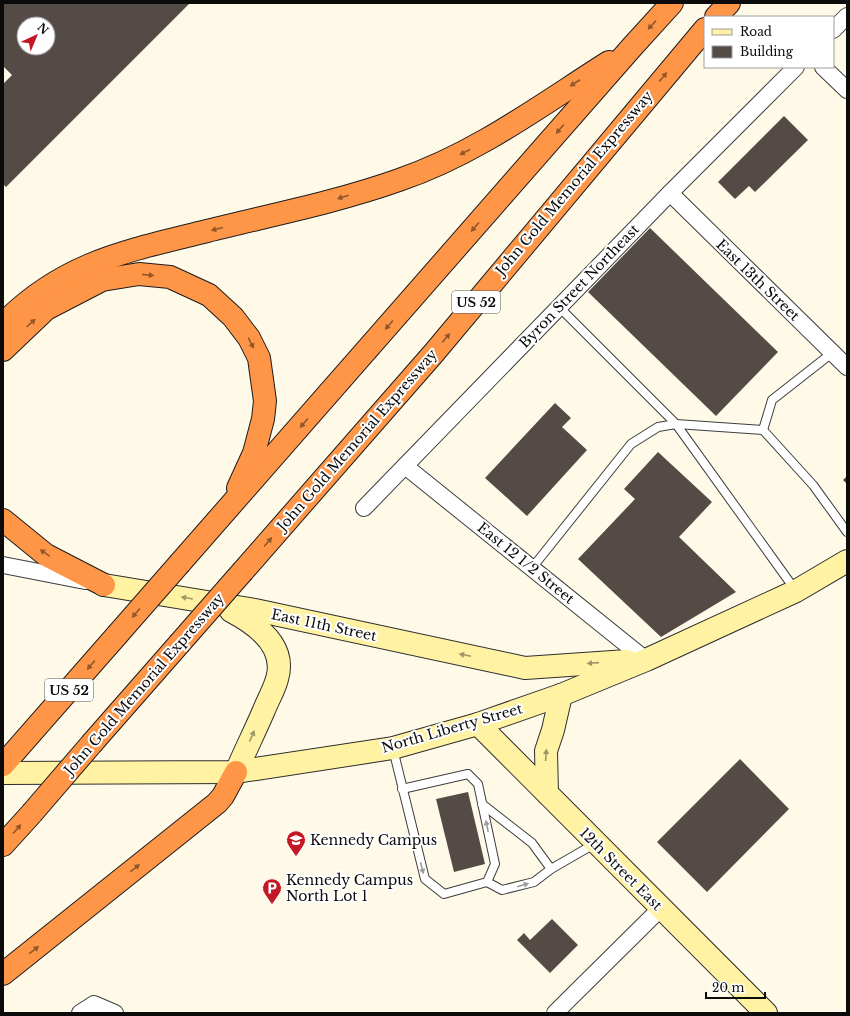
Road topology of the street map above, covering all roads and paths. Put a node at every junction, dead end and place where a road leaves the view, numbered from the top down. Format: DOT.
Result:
graph roads {
  1 [pos="672,3"];
  2 [pos="729,3"];
  3 [pos="717,16"];
  4 [pos="847,16"];
  5 [pos="834,29"];
  6 [pos="704,30"];
  7 [pos="632,47"];
  8 [pos="795,68"];
  9 [pos="824,68"];
  10 [pos="847,90"];
  11 [pos="670,193"];
  12 [pos="559,307"];
  13 [pos="3,324"];
  14 [pos="3,350"];
  15 [pos="832,353"];
  16 [pos="847,367"];
  17 [pos="676,424"];
  18 [pos="763,430"];
  19 [pos="405,466"];
  20 [pos="364,508"];
  21 [pos="226,512"];
  22 [pos="3,520"];
  23 [pos="847,532"];
  24 [pos="847,561"];
  25 [pos="3,565"];
  26 [pos="532,568"];
  27 [pos="104,585"];
  28 [pos="796,592"];
  29 [pos="208,602"];
  30 [pos="646,660"];
  31 [pos="562,695"];
  32 [pos="478,724"];
  33 [pos="393,748"];
  34 [pos="3,765"];
  35 [pos="3,772"];
  36 [pos="236,772"];
  37 [pos="402,790"];
  38 [pos="547,793"];
  39 [pos="482,804"];
  40 [pos="596,843"];
  41 [pos="3,845"];
  42 [pos="551,869"];
  43 [pos="487,882"];
  44 [pos="660,908"];
  45 [pos="3,974"];
  46 [pos="80,1013"];
  47 [pos="115,1013"];
  48 [pos="555,1013"];
  49 [pos="766,1013"];
  1 -- 7 [label="highway, US 52, one-way"];
  2 -- 3 [label="highway"];
  4 -- 5 [label="street"];
  41 -- 6 [label="highway, John Gold Memorial Expressway / US 52, one-way, bridge"];
  7 -- 13 [label="highway, one-way"];
  7 -- 21 [label="highway, US 52, one-way"];
  8 -- 11 [label="street, Byron Street Northeast"];
  9 -- 10 [label="street"];
  11 -- 12 [label="street, Byron Street Northeast"];
  11 -- 15 [label="street, East 13th Street"];
  12 -- 17 [label="lane"];
  12 -- 19 [label="street, Byron Street Northeast"];
  14 -- 21 [label="highway, one-way"];
  15 -- 16 [label="street, East 13th Street"];
  15 -- 18 [label="lane"];
  17 -- 18 [label="lane"];
  17 -- 26 [label="lane"];
  17 -- 28 [label="lane"];
  18 -- 23 [label="lane"];
  19 -- 20 [label="street, Byron Street Northeast"];
  19 -- 26 [label="street, East 12 1/2 Street"];
  21 -- 34 [label="highway, US 52, one-way, bridge"];
  27 -- 22 [label="highway, one-way"];
  24 -- 28 [label="main road, North Liberty Street"];
  25 -- 27 [label="street, East 11th Street"];
  26 -- 30 [label="street, East 12 1/2 Street"];
  29 -- 27 [label="main road, East 11th Street, one-way"];
  28 -- 30 [label="main road, North Liberty Street"];
  30 -- 29 [label="main road, East 11th Street, one-way"];
  36 -- 29 [label="main road, one-way"];
  30 -- 31 [label="main road, North Liberty Street"];
  31 -- 32 [label="main road, North Liberty Street"];
  38 -- 31 [label="main road, one-way"];
  32 -- 33 [label="main road, North Liberty Street"];
  32 -- 38 [label="main road, 12th Street East"];
  33 -- 36 [label="main road, North Liberty Street"];
  33 -- 37 [label="lane"];
  35 -- 36 [label="main road, North Liberty Street"];
  45 -- 36 [label="highway, one-way"];
  37 -- 39 [label="lane"];
  37 -- 43 [label="lane, one-way"];
  38 -- 40 [label="main road, 12th Street East"];
  39 -- 42 [label="lane"];
  43 -- 39 [label="lane, one-way"];
  40 -- 42 [label="lane"];
  40 -- 44 [label="main road, 12th Street East"];
  43 -- 42 [label="lane, one-way"];
  44 -- 48 [label="street"];
  44 -- 49 [label="main road, 12th Street East"];
  46 -- 47 [label="street"];
}
